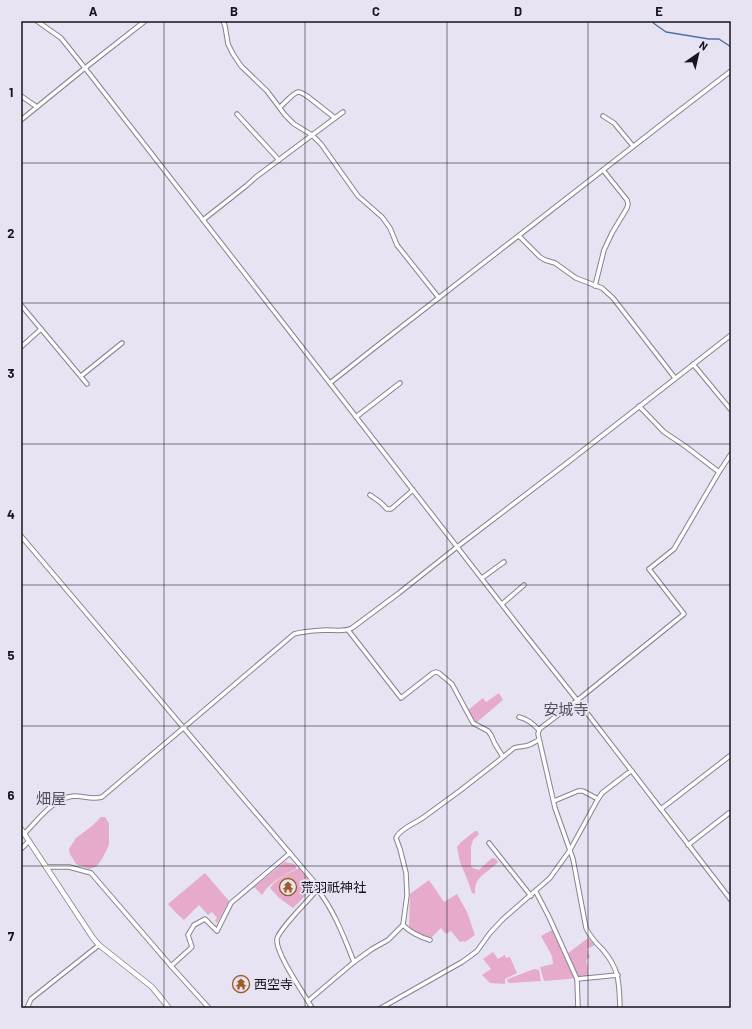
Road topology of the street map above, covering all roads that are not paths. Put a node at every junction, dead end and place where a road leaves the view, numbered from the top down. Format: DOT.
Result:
graph roads {
  1 [pos="37,21"];
  2 [pos="145,21"];
  3 [pos="223,21"];
  4 [pos="85,68"];
  5 [pos="731,71"];
  6 [pos="21,96"];
  7 [pos="37,107"];
  8 [pos="280,107"];
  9 [pos="343,112"];
  10 [pos="237,114"];
  11 [pos="603,116"];
  12 [pos="335,118"];
  13 [pos="21,120"];
  14 [pos="312,135"];
  15 [pos="633,146"];
  16 [pos="279,160"];
  17 [pos="603,170"];
  18 [pos="203,220"];
  19 [pos="519,236"];
  20 [pos="595,286"];
  21 [pos="439,298"];
  22 [pos="21,305"];
  23 [pos="41,329"];
  24 [pos="731,335"];
  25 [pos="122,343"];
  26 [pos="21,347"];
  27 [pos="693,364"];
  28 [pos="81,376"];
  29 [pos="675,378"];
  30 [pos="330,383"];
  31 [pos="400,383"];
  32 [pos="87,384"];
  33 [pos="639,406"];
  34 [pos="731,410"];
  35 [pos="356,417"];
  36 [pos="731,454"];
  37 [pos="719,472"];
  38 [pos="413,490"];
  39 [pos="370,495"];
  40 [pos="21,536"];
  41 [pos="457,547"];
  42 [pos="504,562"];
  43 [pos="482,578"];
  44 [pos="524,585"];
  45 [pos="502,604"];
  46 [pos="348,630"];
  47 [pos="577,700"];
  48 [pos="519,718"];
  49 [pos="183,728"];
  50 [pos="539,730"];
  51 [pos="539,740"];
  52 [pos="731,755"];
  53 [pos="503,757"];
  54 [pos="632,771"];
  55 [pos="598,799"];
  56 [pos="554,801"];
  57 [pos="661,809"];
  58 [pos="729,813"];
  59 [pos="21,829"];
  60 [pos="24,834"];
  61 [pos="29,842"];
  62 [pos="489,843"];
  63 [pos="688,844"];
  64 [pos="21,849"];
  65 [pos="570,850"];
  66 [pos="290,853"];
  67 [pos="46,867"];
  68 [pos="317,889"];
  69 [pos="536,892"];
  70 [pos="531,896"];
  71 [pos="731,900"];
  72 [pos="403,925"];
  73 [pos="430,940"];
  74 [pos="99,945"];
  75 [pos="354,962"];
  76 [pos="171,966"];
  77 [pos="618,975"];
  78 [pos="577,979"];
  79 [pos="308,1001"];
  80 [pos="27,1008"];
  81 [pos="169,1008"];
  82 [pos="209,1008"];
  83 [pos="312,1008"];
  84 [pos="381,1008"];
  85 [pos="578,1008"];
  86 [pos="620,1008"];
  1 -- 4 [label="street"];
  2 -- 4 [label="street"];
  3 -- 8 [label="street"];
  4 -- 7 [label="street"];
  4 -- 18 [label="street"];
  5 -- 15 [label="street"];
  6 -- 7 [label="street"];
  7 -- 13 [label="street"];
  8 -- 12 [label="street"];
  8 -- 14 [label="street"];
  9 -- 12 [label="street"];
  10 -- 16 [label="street"];
  11 -- 15 [label="street"];
  12 -- 14 [label="street"];
  14 -- 16 [label="street"];
  14 -- 21 [label="street"];
  15 -- 17 [label="street"];
  16 -- 18 [label="street"];
  17 -- 19 [label="street"];
  17 -- 20 [label="street"];
  18 -- 30 [label="street"];
  19 -- 20 [label="street"];
  19 -- 21 [label="street"];
  20 -- 29 [label="street"];
  21 -- 30 [label="street"];
  22 -- 23 [label="street"];
  23 -- 26 [label="street"];
  23 -- 28 [label="street"];
  24 -- 27 [label="street"];
  25 -- 28 [label="street"];
  27 -- 29 [label="street"];
  27 -- 34 [label="street"];
  28 -- 32 [label="street"];
  29 -- 33 [label="street"];
  30 -- 35 [label="street"];
  31 -- 35 [label="street"];
  33 -- 37 [label="street"];
  33 -- 41 [label="street"];
  35 -- 38 [label="street"];
  36 -- 37 [label="street"];
  37 -- 47 [label="street"];
  38 -- 39 [label="street"];
  38 -- 41 [label="street"];
  40 -- 49 [label="street"];
  41 -- 43 [label="street"];
  41 -- 46 [label="street"];
  42 -- 43 [label="street"];
  43 -- 45 [label="street"];
  44 -- 45 [label="street"];
  45 -- 47 [label="street"];
  46 -- 49 [label="street"];
  46 -- 53 [label="street"];
  47 -- 50 [label="street"];
  47 -- 54 [label="street"];
  48 -- 50 [label="street"];
  49 -- 60 [label="street"];
  49 -- 66 [label="street"];
  50 -- 51 [label="street"];
  51 -- 53 [label="street"];
  51 -- 56 [label="street"];
  52 -- 57 [label="street"];
  53 -- 72 [label="street"];
  54 -- 55 [label="street"];
  54 -- 57 [label="street"];
  55 -- 56 [label="street"];
  55 -- 65 [label="street"];
  56 -- 65 [label="street"];
  57 -- 63 [label="street"];
  58 -- 63 [label="street"];
  59 -- 60 [label="street"];
  60 -- 61 [label="street"];
  61 -- 64 [label="street"];
  61 -- 67 [label="street"];
  62 -- 70 [label="street"];
  63 -- 71 [label="street"];
  65 -- 69 [label="street"];
  65 -- 77 [label="street"];
  66 -- 68 [label="street"];
  66 -- 76 [label="street"];
  67 -- 74 [label="street"];
  67 -- 76 [label="street"];
  68 -- 75 [label="street"];
  68 -- 79 [label="street"];
  69 -- 70 [label="street"];
  69 -- 78 [label="street"];
  70 -- 84 [label="street"];
  72 -- 73 [label="street"];
  72 -- 75 [label="street"];
  74 -- 80 [label="street"];
  74 -- 81 [label="street"];
  75 -- 79 [label="street"];
  76 -- 82 [label="street"];
  77 -- 78 [label="street"];
  77 -- 86 [label="street"];
  78 -- 85 [label="street"];
  79 -- 83 [label="street"];
}
